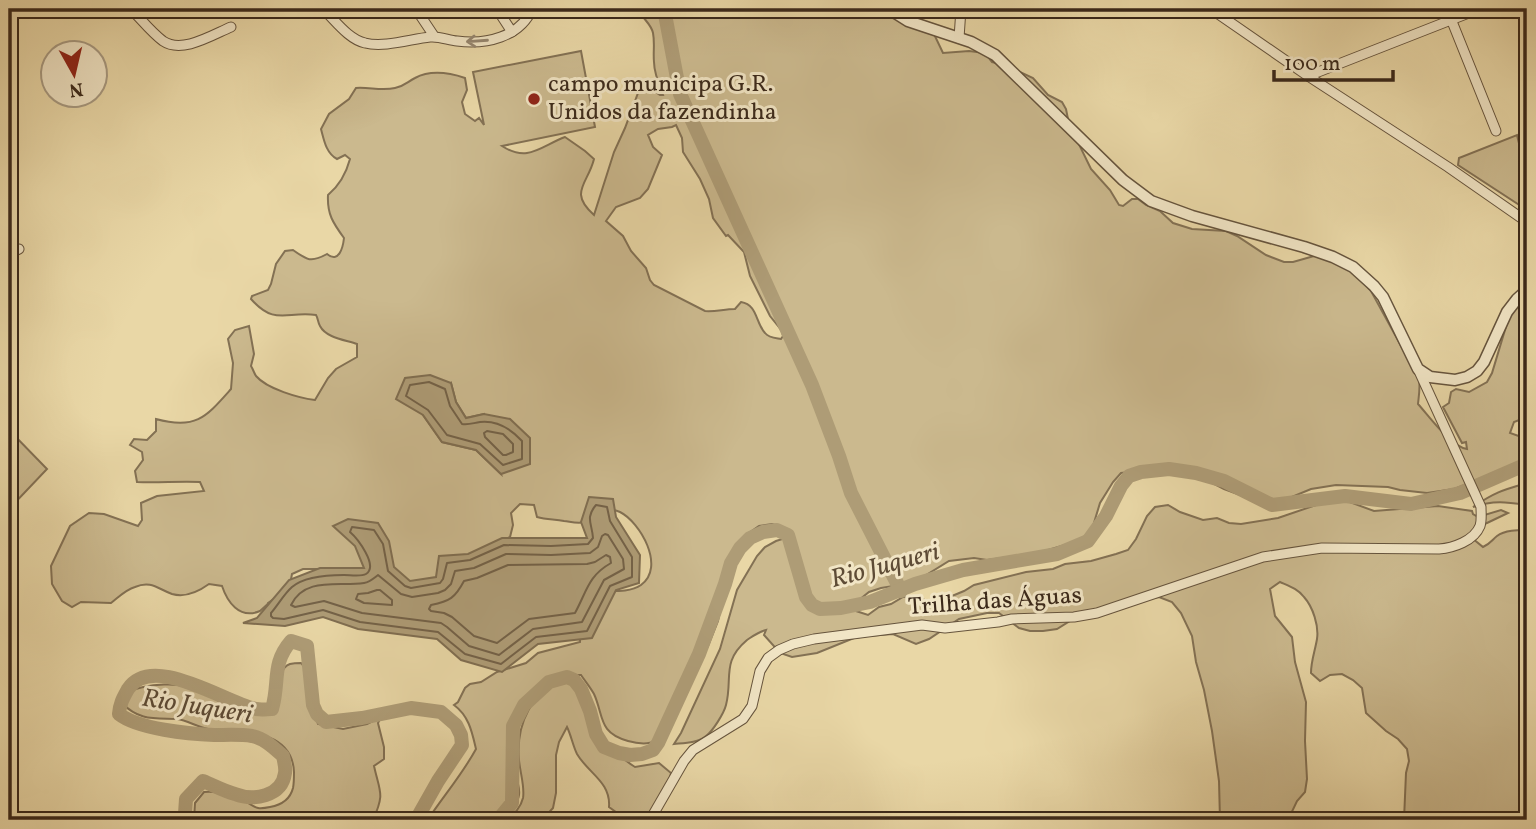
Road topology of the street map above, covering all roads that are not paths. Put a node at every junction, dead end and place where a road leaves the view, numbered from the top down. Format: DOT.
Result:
graph roads {
  1 [pos="131,9"];
  2 [pos="323,9"];
  3 [pos="416,9"];
  4 [pos="497,9"];
  5 [pos="532,9"];
  6 [pos="961,9"];
  7 [pos="1211,9"];
  8 [pos="1479,9"];
  9 [pos="892,10"];
  10 [pos="1451,19"];
  11 [pos="232,27"];
  12 [pos="512,32"];
  13 [pos="434,36"];
  14 [pos="959,38"];
  15 [pos="1308,76"];
  16 [pos="1496,131"];
  17 [pos="1527,222"];
  18 [pos="19,249"];
  19 [pos="9,254"];
  20 [pos="1527,290"];
  21 [pos="1418,369"];
  22 [pos="650,820"];
  1 -- 11 [label="street"];
  2 -- 13 [label="street"];
  3 -- 13 [label="street"];
  4 -- 12 [label="street"];
  5 -- 12 [label="street"];
  6 -- 14 [label="street"];
  7 -- 15 [label="street"];
  8 -- 10 [label="street"];
  9 -- 14 [label="street"];
  10 -- 15 [label="street"];
  10 -- 16 [label="street"];
  12 -- 13 [label="street, one-way"];
  14 -- 21 [label="street"];
  15 -- 17 [label="street"];
  18 -- 19 [label="street"];
  20 -- 21 [label="street"];
  21 -- 22 [label="street, Trilha das Águas"];
}
